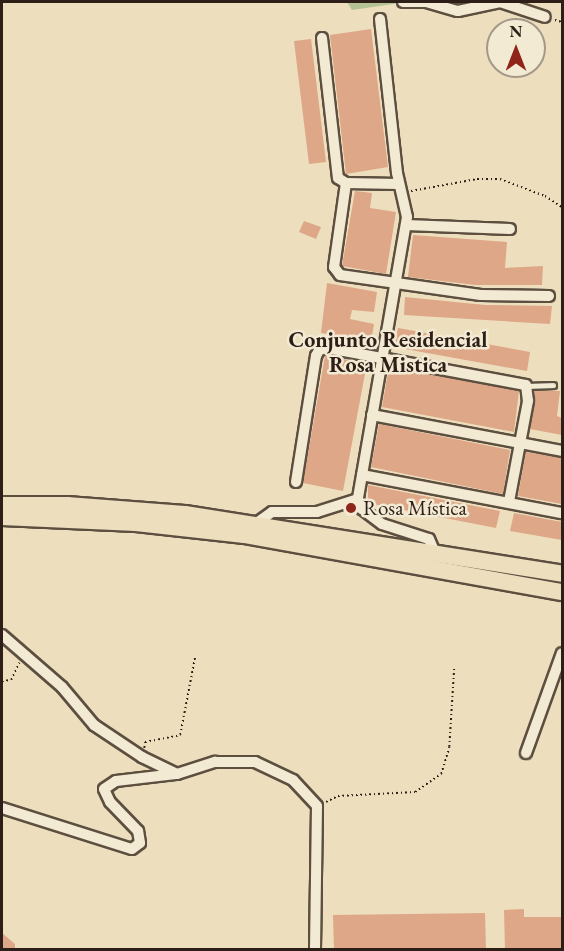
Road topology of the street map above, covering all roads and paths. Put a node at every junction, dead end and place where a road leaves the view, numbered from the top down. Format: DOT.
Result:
graph roads {
  1 [pos="403,2"];
  2 [pos="545,17"];
  3 [pos="380,19"];
  4 [pos="322,38"];
  5 [pos="346,183"];
  6 [pos="400,189"];
  7 [pos="562,207"];
  8 [pos="406,225"];
  9 [pos="510,230"];
  10 [pos="396,285"];
  11 [pos="549,296"];
  12 [pos="382,357"];
  13 [pos="553,385"];
  14 [pos="528,386"];
  15 [pos="372,415"];
  16 [pos="520,442"];
  17 [pos="562,451"];
  18 [pos="362,476"];
  19 [pos="296,482"];
  20 [pos="358,499"];
  21 [pos="509,502"];
  22 [pos="2,505"];
  23 [pos="562,513"];
  24 [pos="2,518"];
  25 [pos="255,524"];
  26 [pos="435,553"];
  27 [pos="562,574"];
  28 [pos="562,592"];
  29 [pos="2,635"];
  30 [pos="562,652"];
  31 [pos="24,655"];
  32 [pos="195,656"];
  33 [pos="454,668"];
  34 [pos="2,681"];
  35 [pos="526,753"];
  36 [pos="142,757"];
  37 [pos="177,774"];
  38 [pos="317,806"];
  39 [pos="2,808"];
  40 [pos="315,950"];
  1 -- 2 [label="street"];
  3 -- 6 [label="street"];
  4 -- 5 [label="street"];
  5 -- 6 [label="street"];
  5 -- 10 [label="street"];
  6 -- 7 [label="path"];
  6 -- 8 [label="street"];
  8 -- 9 [label="street"];
  8 -- 10 [label="street"];
  10 -- 11 [label="street"];
  10 -- 12 [label="street"];
  12 -- 14 [label="street"];
  12 -- 15 [label="street"];
  12 -- 19 [label="street"];
  13 -- 14 [label="lane"];
  14 -- 16 [label="street"];
  15 -- 16 [label="street"];
  15 -- 18 [label="street"];
  16 -- 17 [label="street"];
  16 -- 21 [label="street"];
  18 -- 20 [label="street"];
  18 -- 21 [label="street"];
  20 -- 25 [label="street"];
  20 -- 26 [label="street"];
  21 -- 23 [label="street"];
  22 -- 25 [label="highway"];
  24 -- 28 [label="highway"];
  25 -- 26 [label="highway"];
  26 -- 27 [label="highway"];
  29 -- 31 [label="street"];
  30 -- 35 [label="street"];
  31 -- 34 [label="path"];
  31 -- 36 [label="street"];
  32 -- 36 [label="path"];
  33 -- 38 [label="path"];
  36 -- 37 [label="street"];
  37 -- 38 [label="street"];
  37 -- 39 [label="street"];
  38 -- 40 [label="street"];
}
